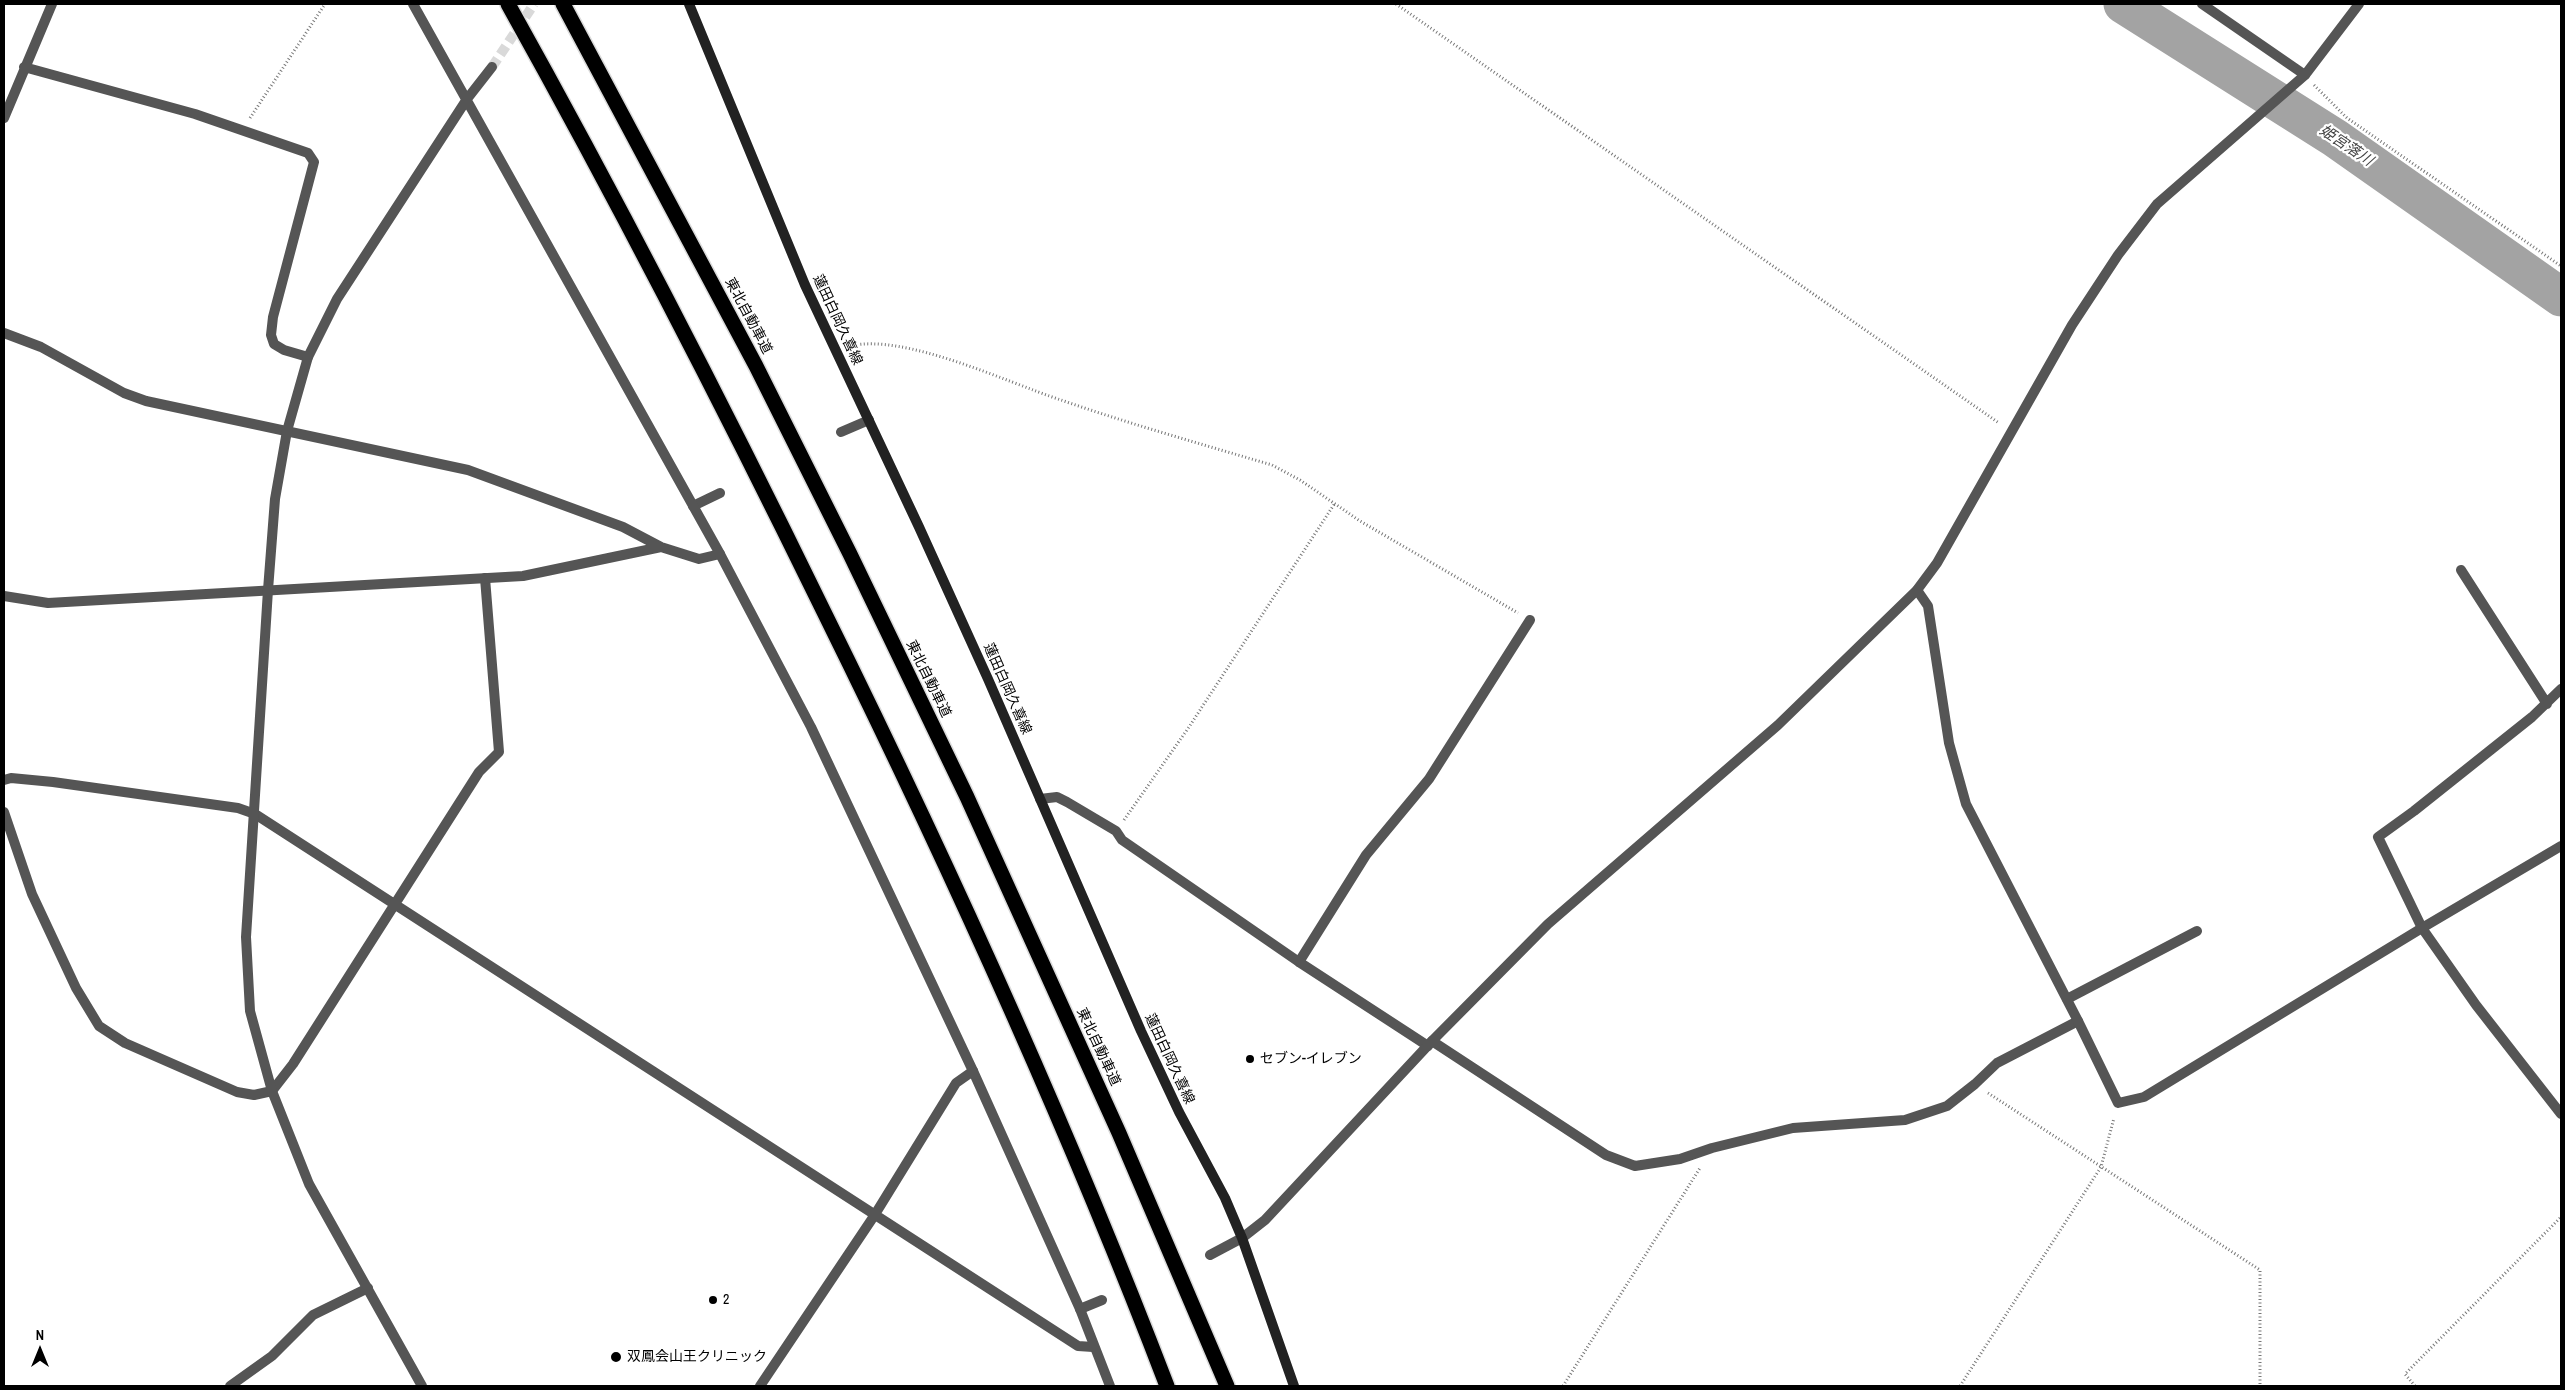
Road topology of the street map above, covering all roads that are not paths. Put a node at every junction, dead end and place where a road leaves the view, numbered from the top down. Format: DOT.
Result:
graph roads {
  1 [pos="52,4"];
  2 [pos="412,4"];
  3 [pos="508,4"];
  4 [pos="563,4"];
  5 [pos="689,4"];
  6 [pos="2202,4"];
  7 [pos="2359,4"];
  8 [pos="492,66"];
  9 [pos="24,67"];
  10 [pos="2304,75"];
  11 [pos="467,98"];
  12 [pos="4,118"];
  13 [pos="4,333"];
  14 [pos="308,357"];
  15 [pos="869,420"];
  16 [pos="287,430"];
  17 [pos="841,432"];
  18 [pos="720,493"];
  19 [pos="693,506"];
  20 [pos="661,547"];
  21 [pos="720,554"];
  22 [pos="2461,570"];
  23 [pos="485,578"];
  24 [pos="268,590"];
  25 [pos="1916,590"];
  26 [pos="4,596"];
  27 [pos="1530,620"];
  28 [pos="2561,690"];
  29 [pos="2546,704"];
  30 [pos="4,780"];
  31 [pos="1040,800"];
  32 [pos="4,812"];
  33 [pos="255,814"];
  34 [pos="2561,846"];
  35 [pos="395,905"];
  36 [pos="2422,928"];
  37 [pos="2197,931"];
  38 [pos="1299,962"];
  39 [pos="2067,999"];
  40 [pos="2078,1021"];
  41 [pos="1430,1044"];
  42 [pos="973,1072"];
  43 [pos="272,1091"];
  44 [pos="2561,1114"];
  45 [pos="874,1216"];
  46 [pos="1242,1238"];
  47 [pos="1210,1255"];
  48 [pos="368,1288"];
  49 [pos="1102,1300"];
  50 [pos="1080,1309"];
  51 [pos="1093,1347"];
  52 [pos="230,1386"];
  53 [pos="422,1386"];
  54 [pos="760,1386"];
  55 [pos="1110,1386"];
  56 [pos="1168,1386"];
  57 [pos="1227,1386"];
  58 [pos="1294,1386"];
  1 -- 9 [label="street"];
  2 -- 11 [label="street"];
  3 -- 56 [label="highway"];
  4 -- 57 [label="highway, 東北自動車道"];
  5 -- 15 [label="main road, 蓮田白岡久喜線"];
  6 -- 10 [label="street"];
  7 -- 10 [label="street"];
  8 -- 11 [label="street"];
  9 -- 12 [label="street"];
  9 -- 14 [label="street"];
  10 -- 25 [label="street"];
  11 -- 14 [label="street"];
  11 -- 19 [label="street"];
  13 -- 16 [label="street"];
  14 -- 16 [label="street"];
  15 -- 17 [label="street"];
  15 -- 31 [label="main road, 蓮田白岡久喜線"];
  16 -- 20 [label="street"];
  16 -- 24 [label="street"];
  18 -- 19 [label="street"];
  19 -- 21 [label="street"];
  20 -- 21 [label="street"];
  20 -- 23 [label="street"];
  21 -- 42 [label="street"];
  22 -- 29 [label="street"];
  23 -- 24 [label="street"];
  23 -- 35 [label="street"];
  24 -- 26 [label="street"];
  24 -- 33 [label="street"];
  25 -- 39 [label="street"];
  25 -- 41 [label="street"];
  27 -- 38 [label="street"];
  28 -- 29 [label="street"];
  29 -- 36 [label="street"];
  30 -- 33 [label="street"];
  31 -- 38 [label="street"];
  31 -- 46 [label="main road, 蓮田白岡久喜線"];
  32 -- 43 [label="street"];
  33 -- 35 [label="street"];
  33 -- 43 [label="street"];
  34 -- 36 [label="street"];
  35 -- 43 [label="street"];
  35 -- 45 [label="street"];
  36 -- 40 [label="street"];
  36 -- 44 [label="street"];
  37 -- 39 [label="street"];
  38 -- 41 [label="street"];
  39 -- 40 [label="street"];
  40 -- 41 [label="street"];
  41 -- 46 [label="street"];
  42 -- 45 [label="street"];
  42 -- 50 [label="street"];
  43 -- 48 [label="street"];
  45 -- 51 [label="street"];
  45 -- 54 [label="street"];
  46 -- 47 [label="street"];
  46 -- 58 [label="main road, 蓮田白岡久喜線"];
  48 -- 52 [label="street"];
  48 -- 53 [label="street"];
  49 -- 50 [label="street"];
  50 -- 51 [label="street"];
  51 -- 55 [label="street"];
}
